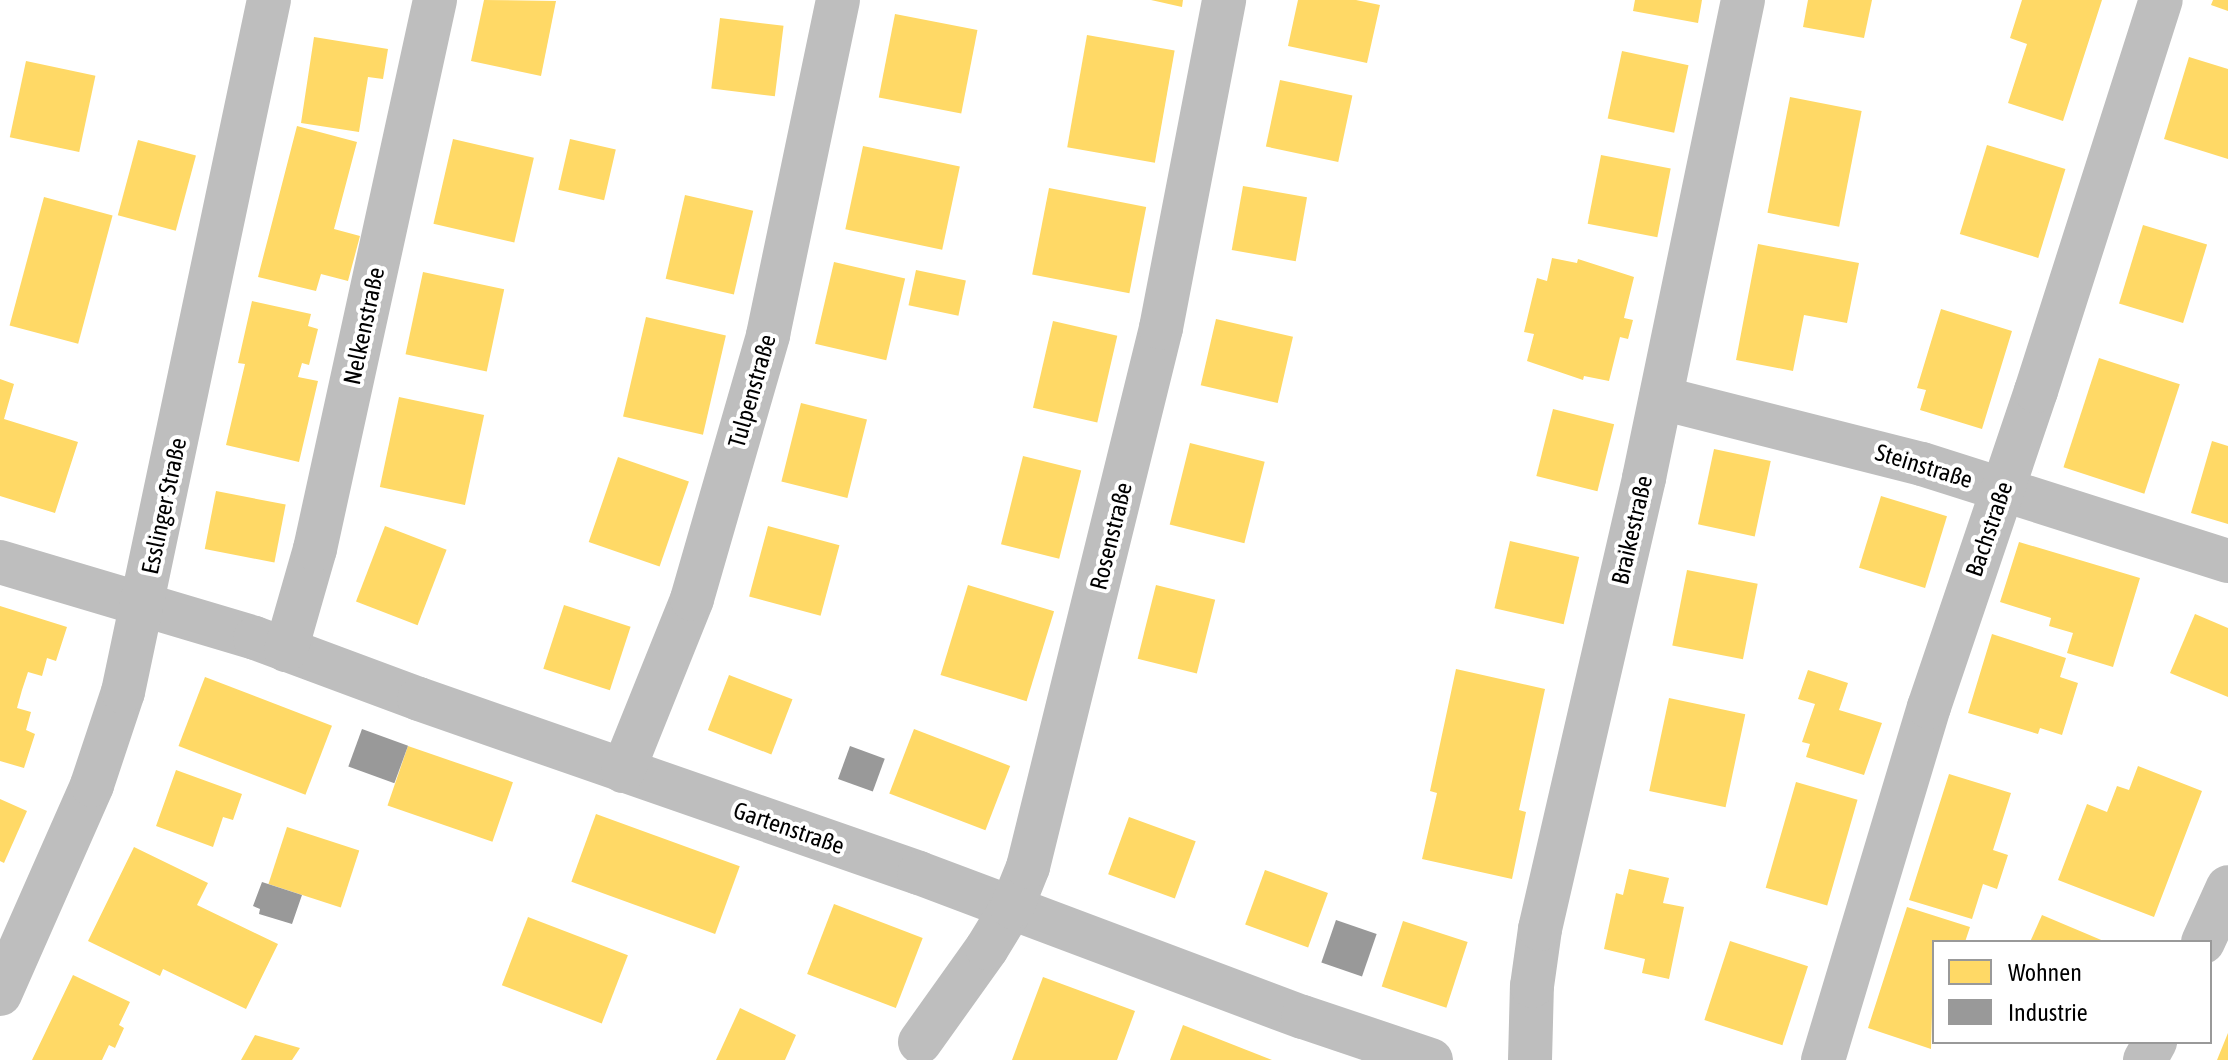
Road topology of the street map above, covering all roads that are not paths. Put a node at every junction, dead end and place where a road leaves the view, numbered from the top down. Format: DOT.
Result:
graph roads {
  1 [pos="269,0"];
  2 [pos="435,0"];
  3 [pos="838,0"];
  4 [pos="1224,0"];
  5 [pos="1743,0"];
  6 [pos="2161,0"];
  7 [pos="1661,398"];
  8 [pos="2003,490"];
  9 [pos="2228,561"];
  10 [pos="0,562"];
  11 [pos="143,607"];
  12 [pos="286,650"];
  13 [pos="623,771"];
  14 [pos="2228,887"];
  15 [pos="1012,907"];
  16 [pos="2204,940"];
  17 [pos="0,994"];
  18 [pos="920,1042"];
  19 [pos="1431,1060"];
  20 [pos="1530,1060"];
  21 [pos="1823,1060"];
  1 -- 11 [label="street, Esslinger Straße"];
  2 -- 12 [label="street, Nelkenstraße"];
  3 -- 13 [label="street, Tulpenstraße"];
  4 -- 15 [label="street, Rosenstraße"];
  5 -- 7 [label="street, Braikestraße"];
  6 -- 8 [label="street, Bachstraße"];
  7 -- 8 [label="street, Steinstraße"];
  7 -- 20 [label="street, Braikestraße"];
  8 -- 9 [label="street, Steinstraße"];
  8 -- 21 [label="street, Bachstraße"];
  10 -- 11 [label="street, Gartenstraße"];
  11 -- 12 [label="street, Gartenstraße"];
  11 -- 17 [label="street, Esslinger Straße"];
  12 -- 13 [label="street, Gartenstraße"];
  13 -- 15 [label="street, Gartenstraße"];
  14 -- 16 [label="street"];
  15 -- 18 [label="street, Rosenstraße"];
  15 -- 19 [label="street, Gartenstraße"];
}
